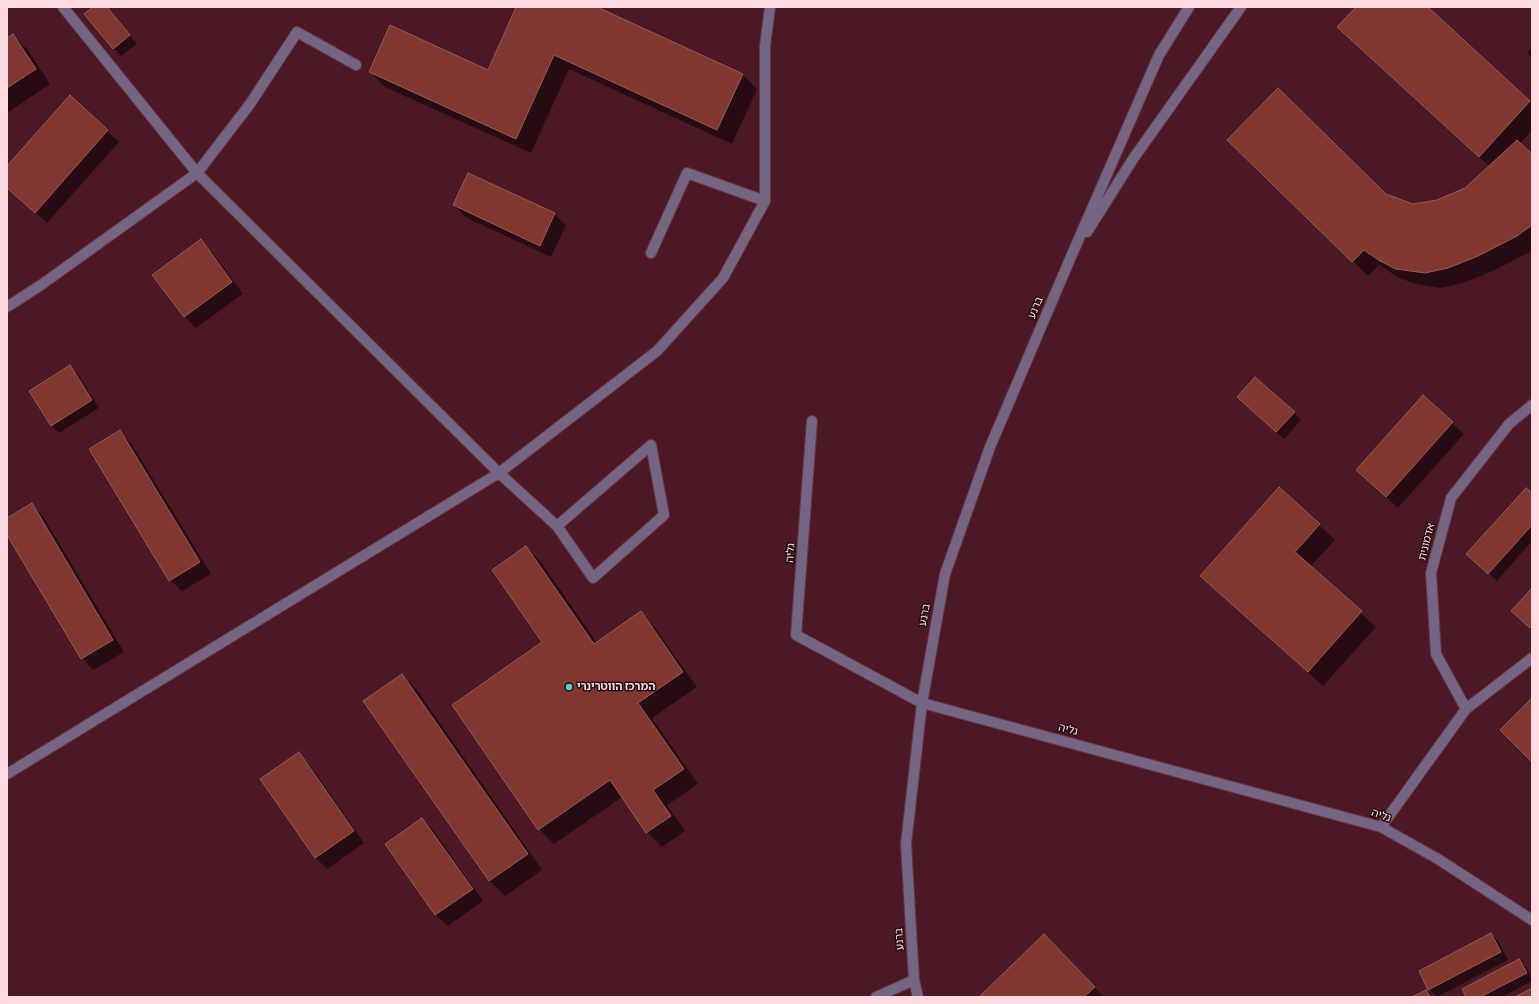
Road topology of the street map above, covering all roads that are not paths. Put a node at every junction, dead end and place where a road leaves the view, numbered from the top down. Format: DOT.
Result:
graph roads {
  1 [pos="63,7"];
  2 [pos="770,7"];
  3 [pos="1189,7"];
  4 [pos="1241,7"];
  5 [pos="356,65"];
  6 [pos="197,174"];
  7 [pos="765,201"];
  8 [pos="651,253"];
  9 [pos="1070,259"];
  10 [pos="7,307"];
  11 [pos="1532,405"];
  12 [pos="812,421"];
  13 [pos="499,473"];
  14 [pos="557,526"];
  15 [pos="1532,658"];
  16 [pos="922,703"];
  17 [pos="1466,709"];
  18 [pos="7,774"];
  19 [pos="1381,827"];
  20 [pos="1532,920"];
  21 [pos="914,980"];
  22 [pos="876,997"];
  23 [pos="918,997"];
  1 -- 6 [label="street"];
  2 -- 7 [label="street"];
  3 -- 9 [label="street, ברנע"];
  4 -- 9 [label="street, ברנע"];
  5 -- 6 [label="street"];
  6 -- 10 [label="street"];
  6 -- 13 [label="street"];
  7 -- 8 [label="street"];
  7 -- 13 [label="street"];
  9 -- 16 [label="street, ברנע"];
  11 -- 17 [label="street, אדמונית"];
  12 -- 16 [label="street, גליה"];
  13 -- 14 [label="street"];
  13 -- 18 [label="street"];
  14 -- 14 [label="street"];
  15 -- 17 [label="street"];
  16 -- 19 [label="street, גליה"];
  16 -- 21 [label="street, ברנע"];
  17 -- 19 [label="street"];
  19 -- 20 [label="street, גליה"];
  21 -- 22 [label="street"];
  21 -- 23 [label="street, ברנע"];
}
